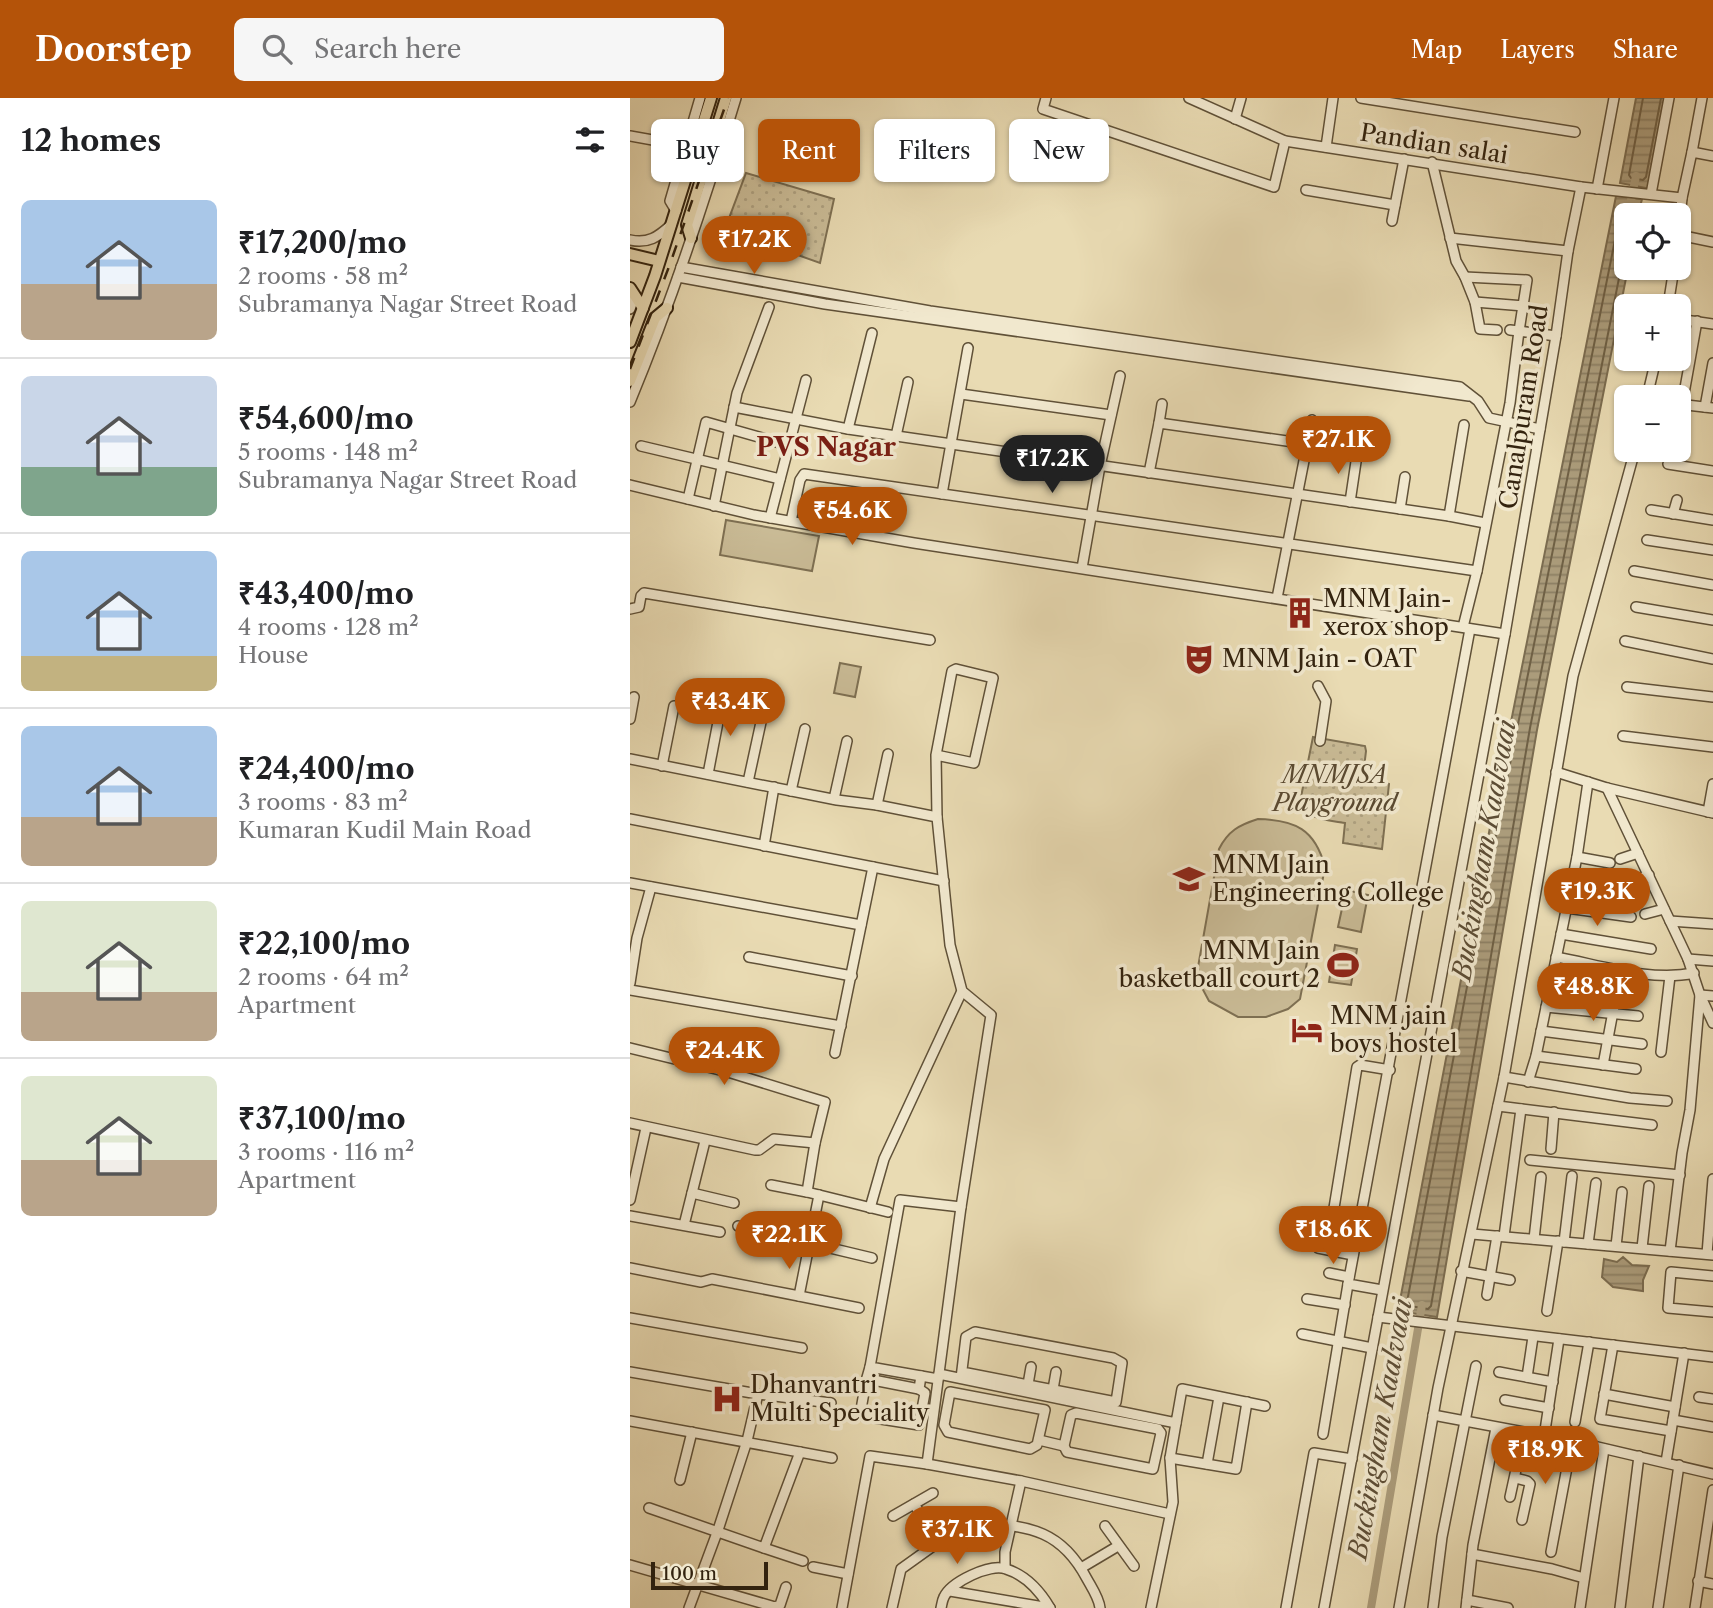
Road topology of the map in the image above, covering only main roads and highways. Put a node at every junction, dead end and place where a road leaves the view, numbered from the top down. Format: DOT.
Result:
graph roads {
  1 [pos="711,98"];
  2 [pos="726,98"];
  3 [pos="691,239"];
  4 [pos="630,254"];
  5 [pos="659,261"];
  6 [pos="632,292"];
  7 [pos="643,308"];
  8 [pos="667,308"];
  9 [pos="630,342"];
  10 [pos="630,381"];
  1 -- 5 [label="main road"];
  2 -- 3 [label="main road"];
  4 -- 5 [label="main road"];
  5 -- 7 [label="main road"];
  6 -- 7 [label="main road"];
  7 -- 9 [label="main road"];
  8 -- 10 [label="main road"];
}
